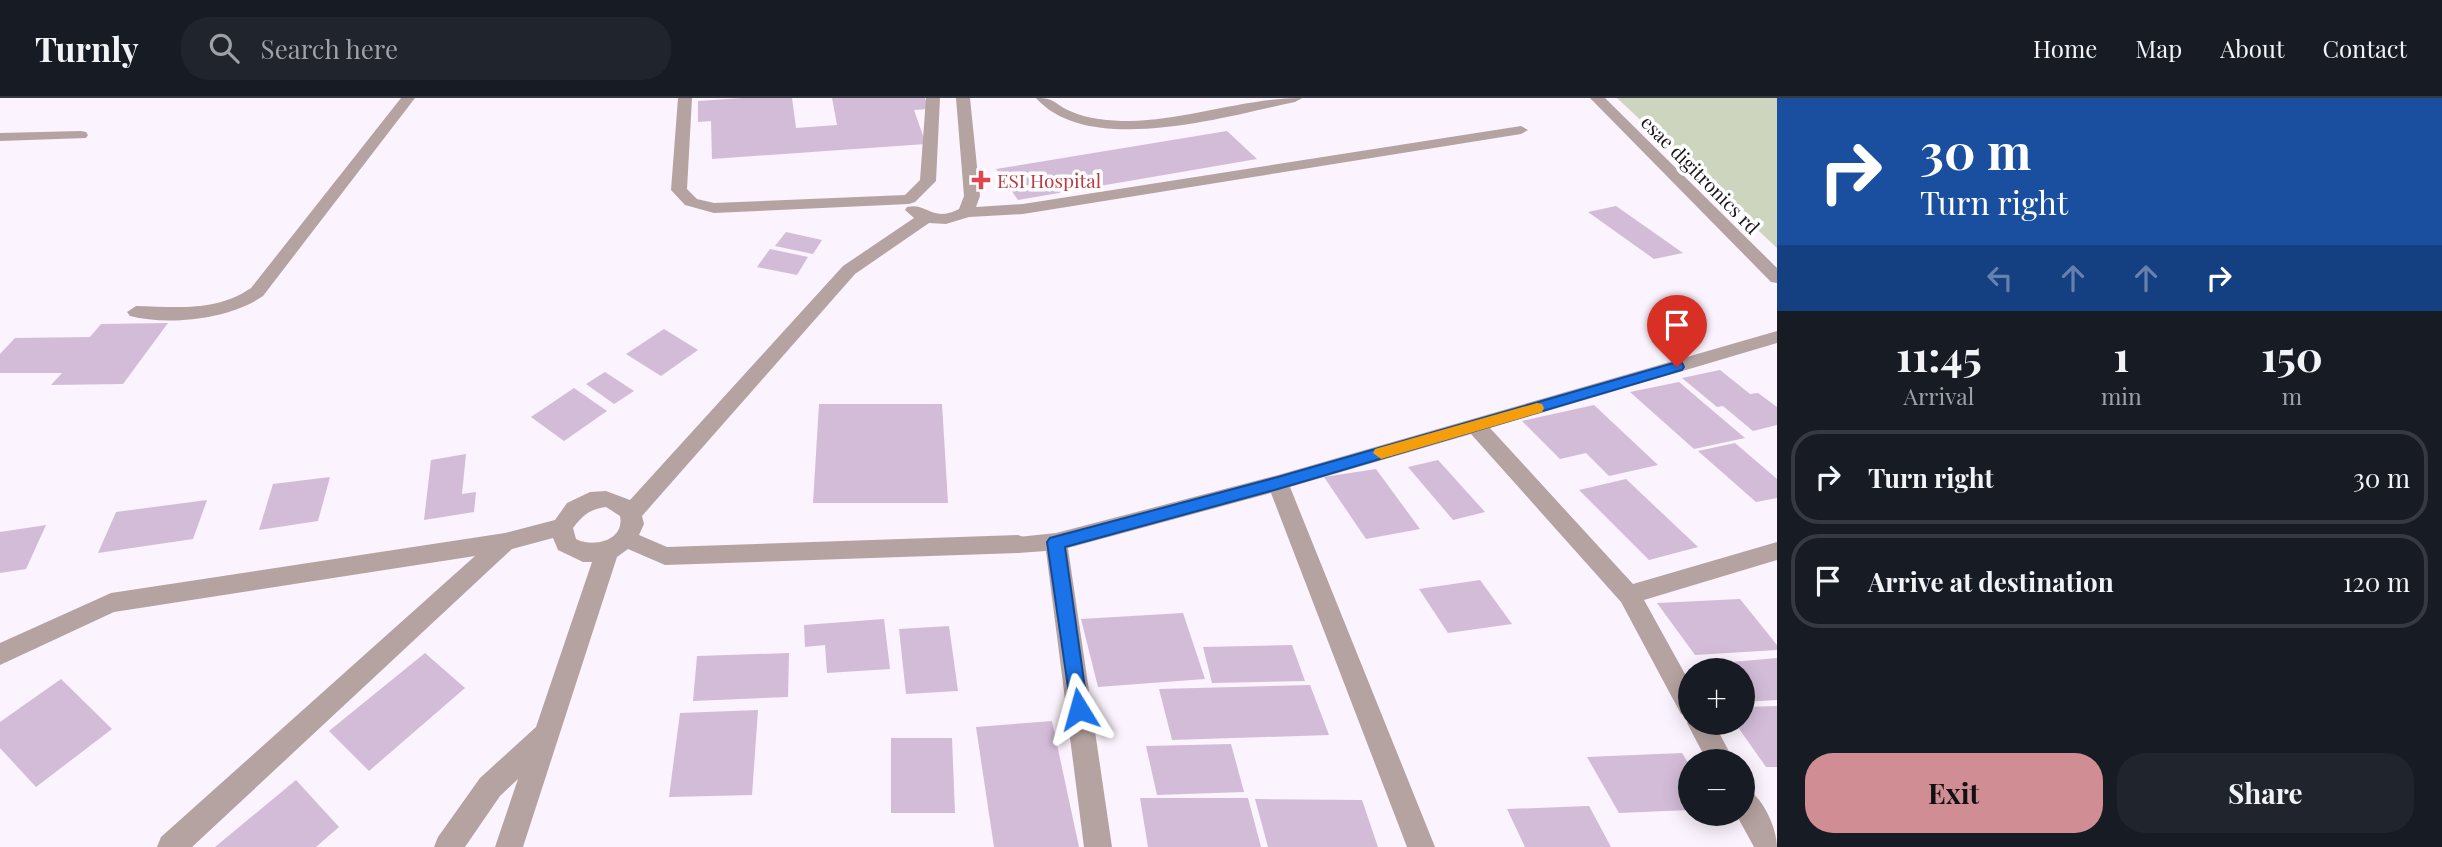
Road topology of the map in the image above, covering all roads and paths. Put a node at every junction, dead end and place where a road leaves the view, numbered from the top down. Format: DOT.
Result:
graph roads {
  1 [pos="408,98"];
  2 [pos="685,98"];
  3 [pos="933,98"];
  4 [pos="963,98"];
  5 [pos="1043,98"];
  6 [pos="1295,98"];
  7 [pos="1597,98"];
  8 [pos="1521,130"];
  9 [pos="81,135"];
  10 [pos="0,137"];
  11 [pos="909,198"];
  12 [pos="966,212"];
  13 [pos="925,218"];
  14 [pos="1777,278"];
  15 [pos="135,312"];
  16 [pos="1777,337"];
  17 [pos="1476,426"];
  18 [pos="1278,483"];
  19 [pos="632,513"];
  20 [pos="562,527"];
  21 [pos="505,542"];
  22 [pos="1056,542"];
  23 [pos="617,545"];
  24 [pos="1777,551"];
  25 [pos="1629,595"];
  26 [pos="0,654"];
  27 [pos="1678,684"];
  28 [pos="548,734"];
  29 [pos="1755,822"];
  30 [pos="171,847"];
  31 [pos="448,847"];
  32 [pos="509,847"];
  33 [pos="1098,847"];
  34 [pos="1421,847"];
  35 [pos="1769,847"];
  1 -- 15 [label="street"];
  2 -- 11 [label="street"];
  3 -- 11 [label="street"];
  4 -- 12 [label="street"];
  5 -- 6 [label="street"];
  7 -- 14 [label="street, esae digitronics rd"];
  8 -- 12 [label="street"];
  9 -- 10 [label="street"];
  11 -- 13 [label="street"];
  12 -- 13 [label="street"];
  13 -- 19 [label="street"];
  16 -- 17 [label="street"];
  17 -- 18 [label="street"];
  17 -- 25 [label="street"];
  18 -- 22 [label="street"];
  18 -- 34 [label="street"];
  19 -- 20 [label="street"];
  19 -- 23 [label="street"];
  20 -- 21 [label="street"];
  20 -- 23 [label="street"];
  21 -- 26 [label="street"];
  21 -- 30 [label="street"];
  22 -- 23 [label="street"];
  22 -- 33 [label="street"];
  23 -- 28 [label="street"];
  24 -- 25 [label="street"];
  25 -- 27 [label="street"];
  28 -- 31 [label="street"];
  28 -- 32 [label="street"];
  29 -- 35 [label="street"];
}
